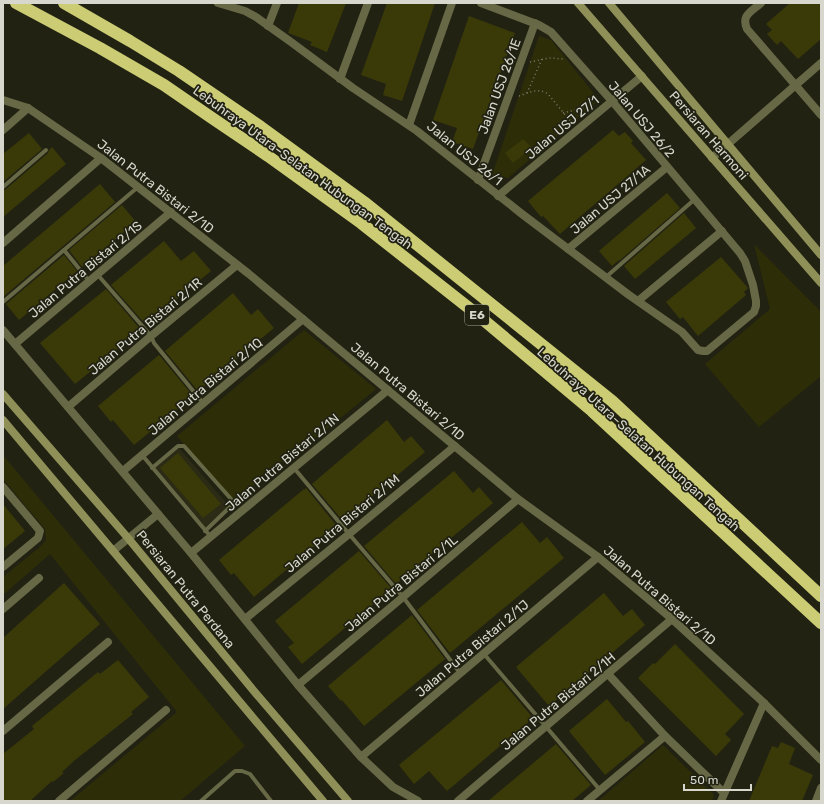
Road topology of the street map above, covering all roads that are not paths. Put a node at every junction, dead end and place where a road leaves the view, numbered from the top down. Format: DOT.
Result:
graph roads {
  1 [pos="16,3"];
  2 [pos="64,3"];
  3 [pos="218,3"];
  4 [pos="277,3"];
  5 [pos="368,3"];
  6 [pos="452,3"];
  7 [pos="482,3"];
  8 [pos="578,3"];
  9 [pos="609,3"];
  10 [pos="761,3"];
  11 [pos="535,23"];
  12 [pos="268,26"];
  13 [pos="821,63"];
  14 [pos="642,76"];
  15 [pos="340,79"];
  16 [pos="796,86"];
  17 [pos="3,100"];
  18 [pos="612,102"];
  19 [pos="28,108"];
  20 [pos="821,114"];
  21 [pos="409,125"];
  22 [pos="3,130"];
  23 [pos="728,144"];
  24 [pos="46,150"];
  25 [pos="101,158"];
  26 [pos="712,158"];
  27 [pos="667,166"];
  28 [pos="478,180"];
  29 [pos="3,186"];
  30 [pos="138,186"];
  31 [pos="498,196"];
  32 [pos="695,199"];
  33 [pos="171,212"];
  34 [pos="722,231"];
  35 [pos="3,242"];
  36 [pos="568,249"];
  37 [pos="64,250"];
  38 [pos="821,255"];
  39 [pos="237,265"];
  40 [pos="96,274"];
  41 [pos="606,277"];
  42 [pos="89,282"];
  43 [pos="821,283"];
  44 [pos="753,285"];
  45 [pos="638,301"];
  46 [pos="3,302"];
  47 [pos="303,319"];
  48 [pos="3,330"];
  49 [pos="151,336"];
  50 [pos="15,344"];
  51 [pos="388,390"];
  52 [pos="3,394"];
  53 [pos="203,403"];
  54 [pos="68,407"];
  55 [pos="3,420"];
  56 [pos="455,446"];
  57 [pos="142,455"];
  58 [pos="152,468"];
  59 [pos="294,468"];
  60 [pos="123,471"];
  61 [pos="3,487"];
  62 [pos="518,499"];
  63 [pos="158,514"];
  64 [pos="205,531"];
  65 [pos="349,534"];
  66 [pos="211,537"];
  67 [pos="128,538"];
  68 [pos="113,551"];
  69 [pos="191,553"];
  70 [pos="598,557"];
  71 [pos="3,566"];
  72 [pos="39,578"];
  73 [pos="821,596"];
  74 [pos="403,597"];
  75 [pos="3,610"];
  76 [pos="245,619"];
  77 [pos="672,619"];
  78 [pos="821,623"];
  79 [pos="108,642"];
  80 [pos="484,653"];
  81 [pos="460,674"];
  82 [pos="608,674"];
  83 [pos="298,685"];
  84 [pos="764,703"];
  85 [pos="166,710"];
  86 [pos="546,726"];
  87 [pos="3,731"];
  88 [pos="665,736"];
  89 [pos="361,757"];
  90 [pos="821,760"];
  91 [pos="821,788"];
  92 [pos="600,790"];
  93 [pos="724,793"];
  94 [pos="60,801"];
  95 [pos="201,801"];
  96 [pos="271,801"];
  97 [pos="323,801"];
  98 [pos="348,801"];
  99 [pos="418,801"];
  100 [pos="458,801"];
  101 [pos="587,801"];
  102 [pos="721,801"];
  103 [pos="816,801"];
  1 -- 78 [label="highway, Lebuhraya Utara–Selatan Hubungan Tengah / E6"];
  2 -- 73 [label="highway, Lebuhraya Utara–Selatan Hubungan Tengah / E6"];
  3 -- 12 [label="street, Jalan USJ 26/1"];
  4 -- 12 [label="street"];
  5 -- 15 [label="street"];
  6 -- 21 [label="street"];
  7 -- 11 [label="street, Jalan USJ 26/2"];
  8 -- 14 [label="main road, Persiaran Harmoni"];
  9 -- 23 [label="main road, Persiaran Harmoni"];
  10 -- 16 [label="street"];
  11 -- 18 [label="street, Jalan USJ 26/2"];
  11 -- 28 [label="street, Jalan USJ 26/1E"];
  12 -- 15 [label="street, Jalan USJ 26/1"];
  13 -- 16 [label="street"];
  14 -- 18 [label="street, Jalan USJ 27/1"];
  14 -- 26 [label="main road, Persiaran Harmoni"];
  15 -- 21 [label="street, Jalan USJ 26/1"];
  16 -- 20 [label="street"];
  16 -- 23 [label="street"];
  17 -- 19 [label="street, Jalan Putra Bistari 2/1D"];
  18 -- 27 [label="street, Jalan USJ 26/2"];
  18 -- 31 [label="street, Jalan USJ 27/1"];
  19 -- 22 [label="street"];
  19 -- 25 [label="street, Jalan Putra Bistari 2/1D"];
  21 -- 28 [label="street, Jalan USJ 26/1"];
  23 -- 26 [label="street"];
  23 -- 38 [label="main road, Persiaran Harmoni"];
  24 -- 29 [label="lane"];
  25 -- 30 [label="street, Jalan Putra Bistari 2/1D"];
  25 -- 35 [label="street"];
  26 -- 43 [label="main road, Persiaran Harmoni"];
  27 -- 32 [label="street, Jalan USJ 26/2"];
  27 -- 36 [label="street, Jalan USJ 27/1A"];
  28 -- 31 [label="street, Jalan USJ 26/1"];
  30 -- 33 [label="street, Jalan Putra Bistari 2/1D"];
  30 -- 37 [label="lane"];
  31 -- 36 [label="street, Jalan USJ 26/1"];
  32 -- 34 [label="street, Jalan USJ 26/2"];
  32 -- 41 [label="lane"];
  33 -- 39 [label="street, Jalan Putra Bistari 2/1D"];
  33 -- 40 [label="street, Jalan Putra Bistari 2/1S"];
  34 -- 44 [label="street, Jalan USJ 26/2"];
  34 -- 45 [label="street"];
  36 -- 41 [label="street, Jalan USJ 26/1"];
  37 -- 42 [label="lane"];
  37 -- 46 [label="lane"];
  39 -- 47 [label="street, Jalan Putra Bistari 2/1D"];
  39 -- 49 [label="street, Jalan Putra Bistari 2/1R"];
  40 -- 42 [label="street, Jalan Putra Bistari 2/1S"];
  40 -- 49 [label="lane"];
  41 -- 45 [label="street, Jalan USJ 26/1"];
  42 -- 50 [label="street, Jalan Putra Bistari 2/1S"];
  44 -- 45 [label="street, Jalan USJ 26/1"];
  47 -- 51 [label="street, Jalan Putra Bistari 2/1D"];
  47 -- 53 [label="street, Jalan Putra Bistari 2/1Q"];
  48 -- 50 [label="street"];
  49 -- 53 [label="lane"];
  49 -- 54 [label="street, Jalan Putra Bistari 2/1R"];
  50 -- 54 [label="street"];
  51 -- 56 [label="street, Jalan Putra Bistari 2/1D"];
  51 -- 59 [label="street, Jalan Putra Bistari 2/1N"];
  52 -- 67 [label="main road, Persiaran Putra Perdana"];
  53 -- 57 [label="street, Jalan Putra Bistari 2/1Q"];
  54 -- 60 [label="street"];
  55 -- 68 [label="main road"];
  56 -- 62 [label="street, Jalan Putra Bistari 2/1D"];
  56 -- 65 [label="street, Jalan Putra Bistari 2/1M"];
  57 -- 58 [label="lane"];
  57 -- 60 [label="street, Jalan Putra Bistari 2/1Q"];
  58 -- 64 [label="lane"];
  58 -- 64 [label="lane"];
  59 -- 65 [label="lane"];
  59 -- 66 [label="street, Jalan Putra Bistari 2/1N"];
  60 -- 63 [label="street"];
  61 -- 71 [label="street"];
  62 -- 70 [label="street, Jalan Putra Bistari 2/1D"];
  62 -- 74 [label="street, Jalan Putra Bistari 2/1L"];
  63 -- 67 [label="street"];
  63 -- 69 [label="street"];
  64 -- 66 [label="lane"];
  65 -- 74 [label="lane"];
  65 -- 76 [label="street, Jalan Putra Bistari 2/1M"];
  66 -- 69 [label="street, Jalan Putra Bistari 2/1N"];
  67 -- 68 [label="street"];
  67 -- 98 [label="main road, Persiaran Putra Perdana"];
  68 -- 97 [label="main road"];
  69 -- 76 [label="street"];
  70 -- 77 [label="street, Jalan Putra Bistari 2/1D"];
  70 -- 80 [label="street, Jalan Putra Bistari 2/1J"];
  72 -- 75 [label="street"];
  74 -- 81 [label="lane"];
  74 -- 83 [label="street, Jalan Putra Bistari 2/1L"];
  76 -- 83 [label="street"];
  77 -- 82 [label="street, Jalan Putra Bistari 2/1H"];
  77 -- 84 [label="street, Jalan Putra Bistari 2/1D"];
  79 -- 87 [label="street"];
  80 -- 81 [label="street, Jalan Putra Bistari 2/1J"];
  80 -- 86 [label="lane"];
  81 -- 89 [label="street, Jalan Putra Bistari 2/1J"];
  82 -- 86 [label="street, Jalan Putra Bistari 2/1H"];
  82 -- 88 [label="street"];
  83 -- 89 [label="street"];
  84 -- 90 [label="street, Jalan Putra Bistari 2/1D"];
  84 -- 93 [label="street"];
  85 -- 94 [label="street"];
  86 -- 92 [label="lane"];
  86 -- 100 [label="street, Jalan Putra Bistari 2/1H"];
  88 -- 92 [label="street"];
  88 -- 93 [label="street"];
  89 -- 99 [label="street"];
  91 -- 103 [label="street"];
  92 -- 101 [label="street"];
  93 -- 102 [label="street"];
  95 -- 96 [label="lane"];
}
